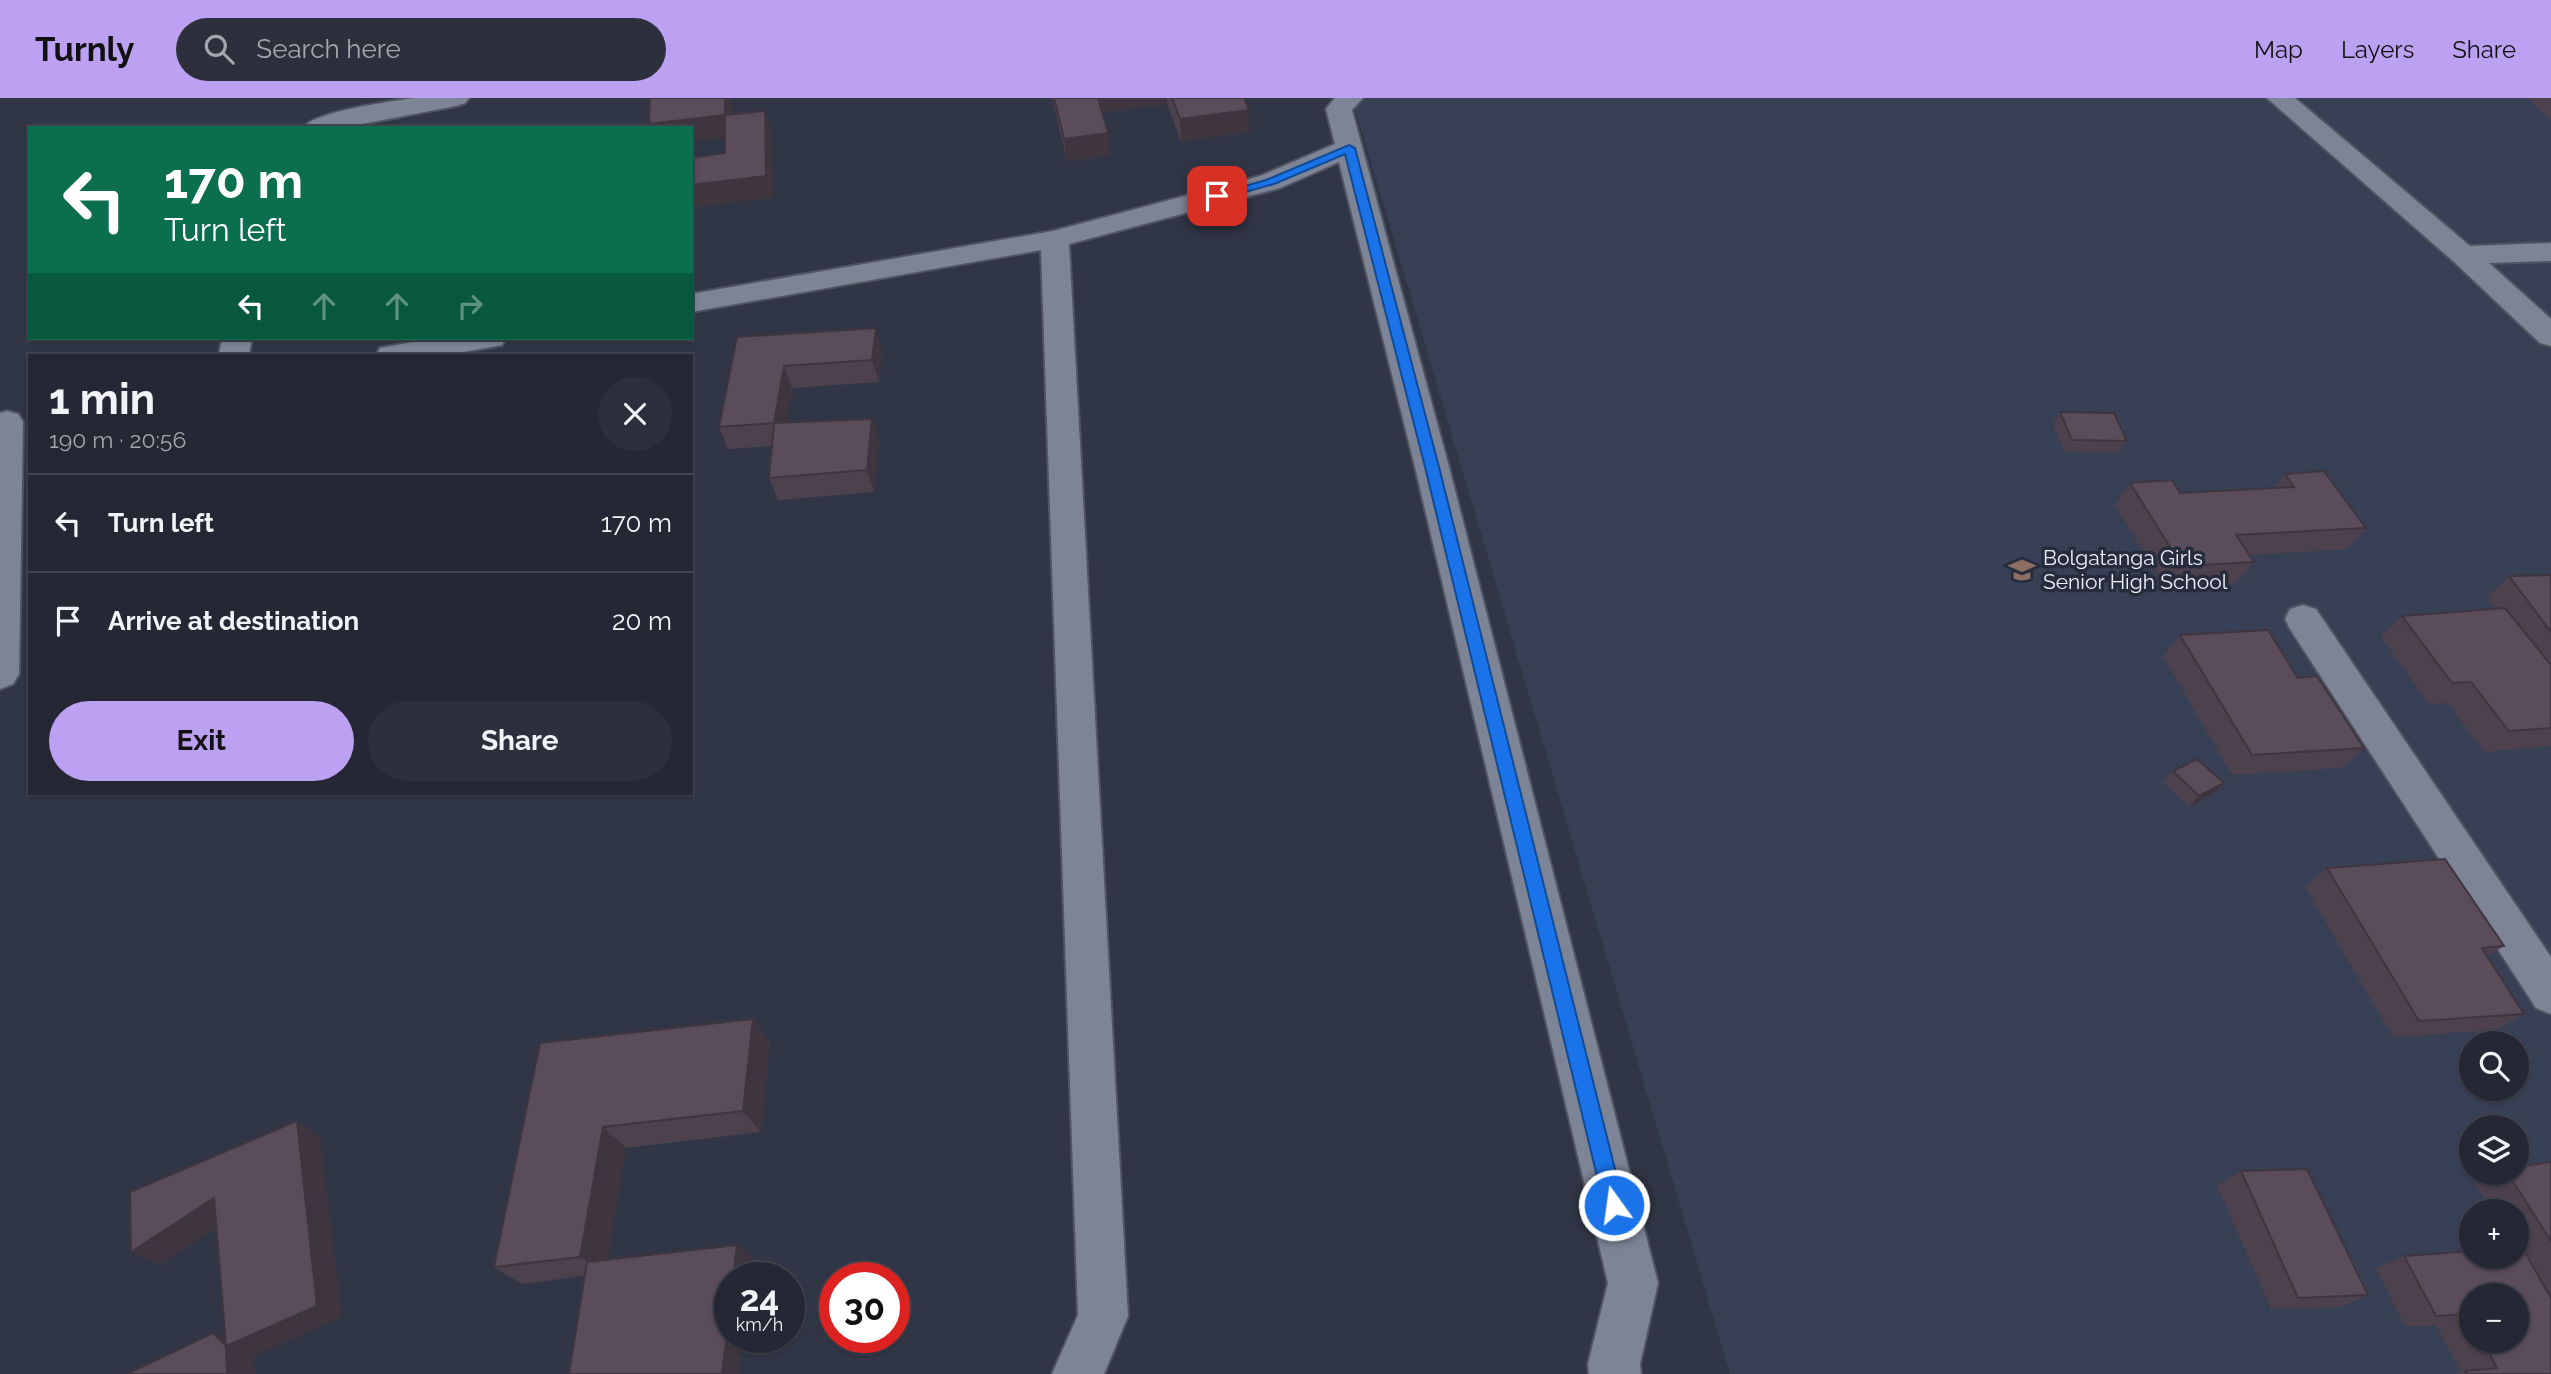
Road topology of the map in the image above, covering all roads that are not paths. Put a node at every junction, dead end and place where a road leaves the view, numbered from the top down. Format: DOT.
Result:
graph roads {
  1 [pos="457,98"];
  2 [pos="1350,98"];
  3 [pos="2280,98"];
  4 [pos="322,126"];
  5 [pos="1349,148"];
  6 [pos="1055,240"];
  7 [pos="2551,251"];
  8 [pos="2463,255"];
  9 [pos="693,303"];
  10 [pos="2551,336"];
  11 [pos="479,340"];
  12 [pos="397,354"];
  13 [pos="12,421"];
  14 [pos="2303,619"];
  15 [pos="0,674"];
  16 [pos="2551,994"];
  17 [pos="1078,1374"];
  18 [pos="1615,1374"];
  1 -- 4 [label="street"];
  2 -- 5 [label="street"];
  3 -- 8 [label="street"];
  5 -- 6 [label="street"];
  5 -- 18 [label="street"];
  6 -- 9 [label="street"];
  6 -- 17 [label="street"];
  7 -- 8 [label="street"];
  8 -- 10 [label="street"];
  11 -- 12 [label="street"];
  13 -- 15 [label="street"];
  14 -- 16 [label="street"];
}
